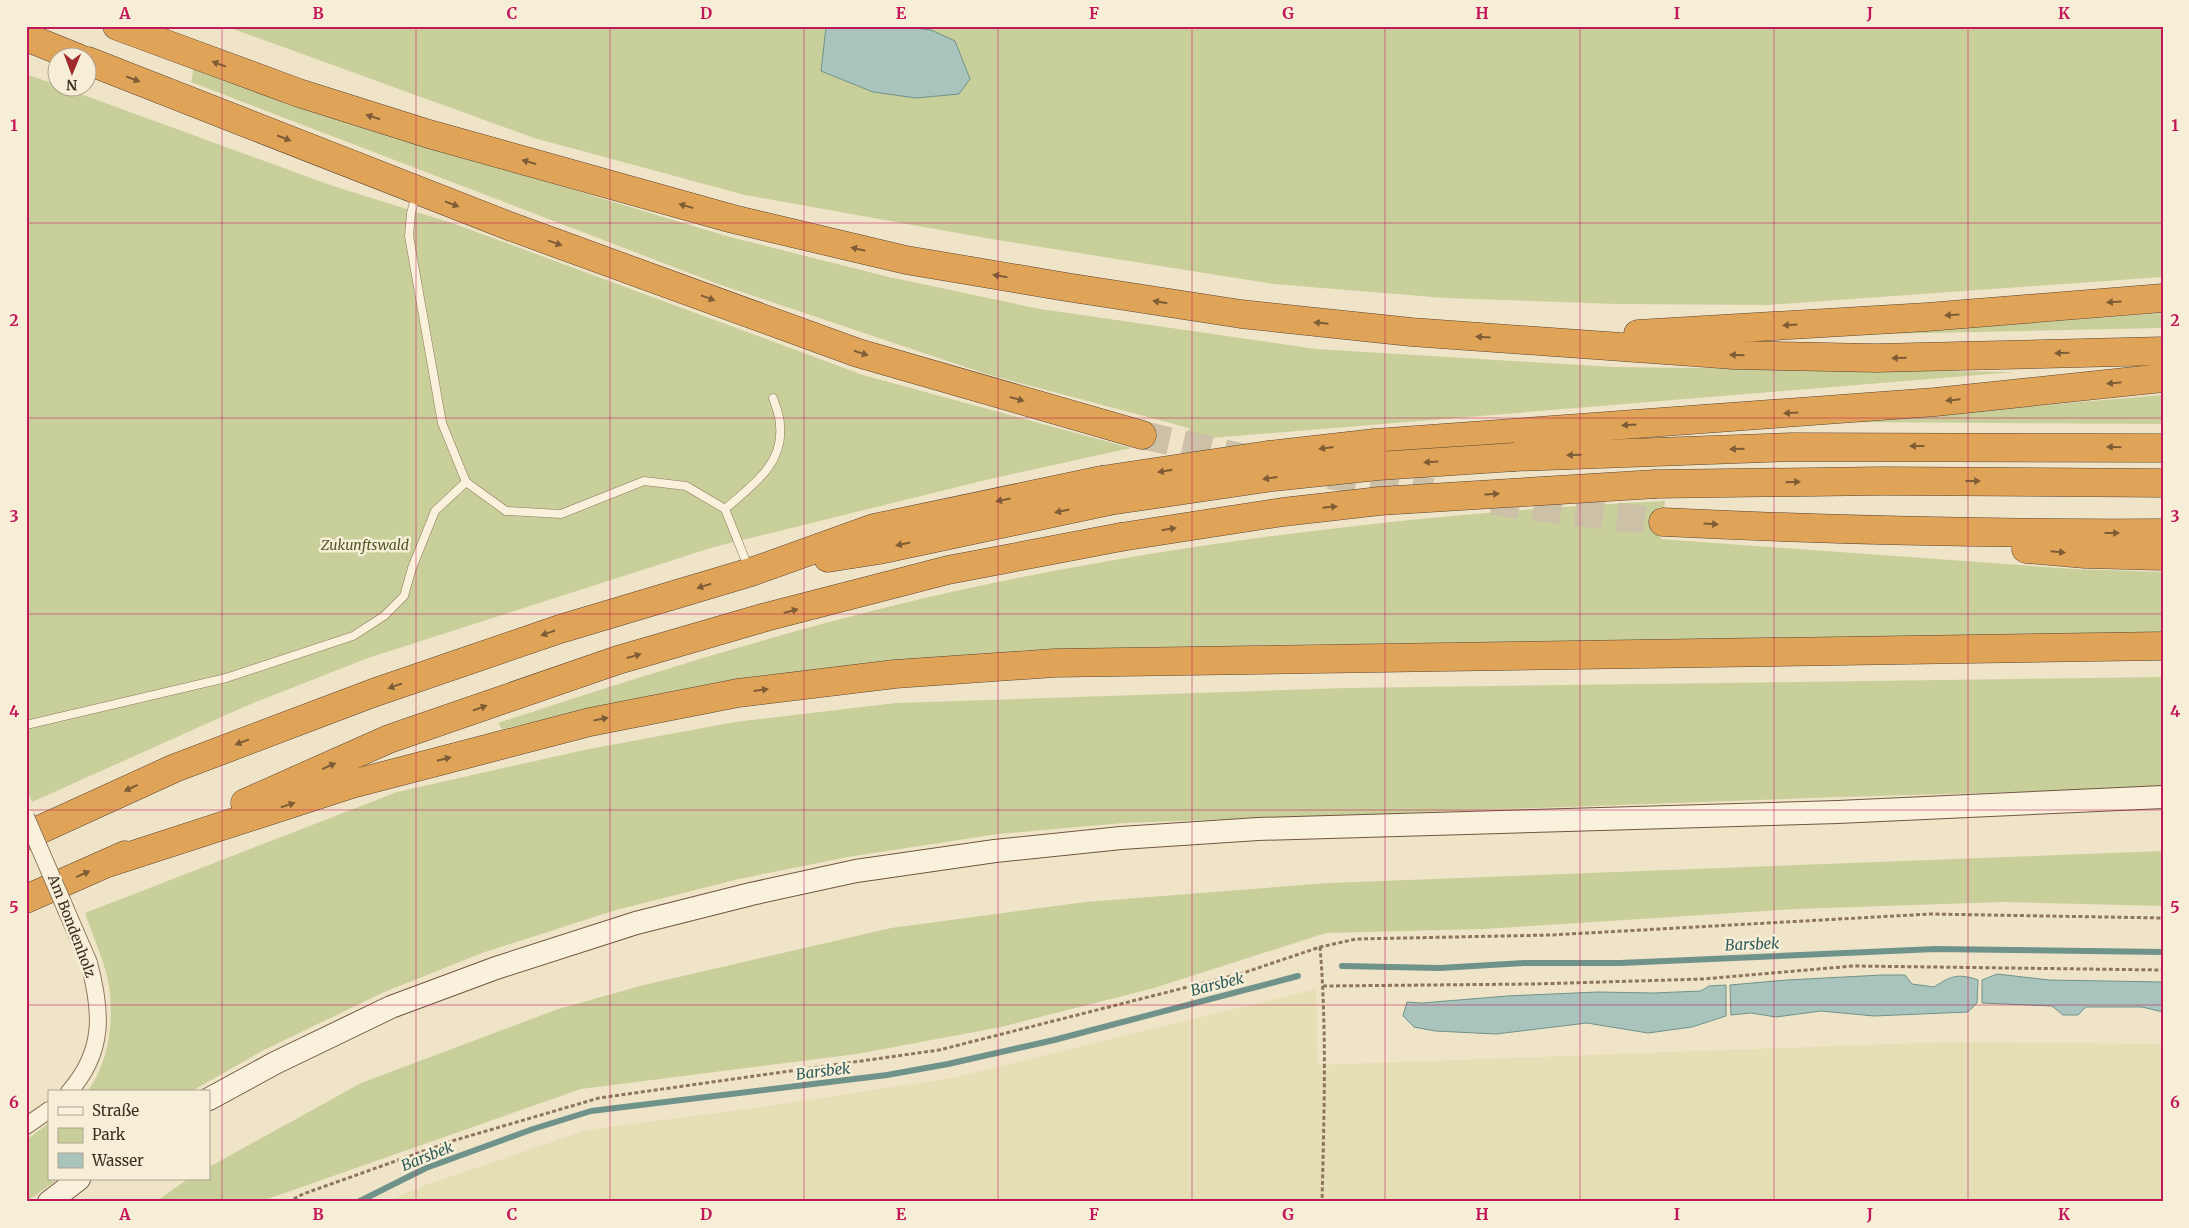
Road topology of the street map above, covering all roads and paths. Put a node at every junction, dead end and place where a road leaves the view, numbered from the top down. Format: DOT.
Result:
graph roads {
  1 [pos="117,26"];
  2 [pos="26,37"];
  3 [pos="53,48"];
  4 [pos="98,65"];
  5 [pos="418,191"];
  6 [pos="2163,298"];
  7 [pos="1532,341"];
  8 [pos="2163,351"];
  9 [pos="2163,378"];
  10 [pos="774,398"];
  11 [pos="1142,435"];
  12 [pos="2163,448"];
  13 [pos="466,482"];
  14 [pos="2163,483"];
  15 [pos="1106,490"];
  16 [pos="725,508"];
  17 [pos="1663,522"];
  18 [pos="1801,528"];
  19 [pos="2163,533"];
  20 [pos="2163,556"];
  21 [pos="751,572"];
  22 [pos="2163,646"];
  23 [pos="26,725"];
  24 [pos="2163,797"];
  25 [pos="26,817"];
  26 [pos="26,836"];
  27 [pos="108,863"];
  28 [pos="26,899"];
  29 [pos="2163,918"];
  30 [pos="1320,947"];
  31 [pos="2163,970"];
  32 [pos="1324,986"];
  33 [pos="71,1090"];
  34 [pos="210,1098"];
  35 [pos="48,1111"];
  36 [pos="26,1126"];
  37 [pos="79,1180"];
  38 [pos="49,1202"];
  39 [pos="288,1202"];
  40 [pos="1322,1202"];
  7 -- 1 [label="highway, one-way"];
  2 -- 3 [label="highway"];
  4 -- 5 [label="highway, one-way"];
  5 -- 11 [label="highway, one-way"];
  5 -- 13 [label="lane"];
  6 -- 7 [label="highway, one-way"];
  8 -- 7 [label="highway, one-way"];
  9 -- 15 [label="highway, one-way, bridge"];
  10 -- 16 [label="lane"];
  12 -- 15 [label="highway, one-way, bridge"];
  13 -- 16 [label="lane"];
  13 -- 23 [label="lane"];
  27 -- 14 [label="highway, one-way, bridge"];
  15 -- 21 [label="highway, one-way"];
  16 -- 21 [label="lane"];
  17 -- 18 [label="highway, one-way"];
  18 -- 19 [label="highway, one-way"];
  18 -- 20 [label="highway, one-way"];
  21 -- 26 [label="highway, one-way"];
  27 -- 22 [label="highway, one-way"];
  24 -- 34 [label="main road"];
  25 -- 33 [label="street, Am Bondenholz, bridge"];
  28 -- 27 [label="highway, one-way"];
  29 -- 30 [label="path"];
  30 -- 32 [label="path"];
  30 -- 39 [label="path"];
  31 -- 32 [label="path"];
  32 -- 40 [label="path"];
  35 -- 36 [label="street"];
  37 -- 38 [label="main road"];
}
